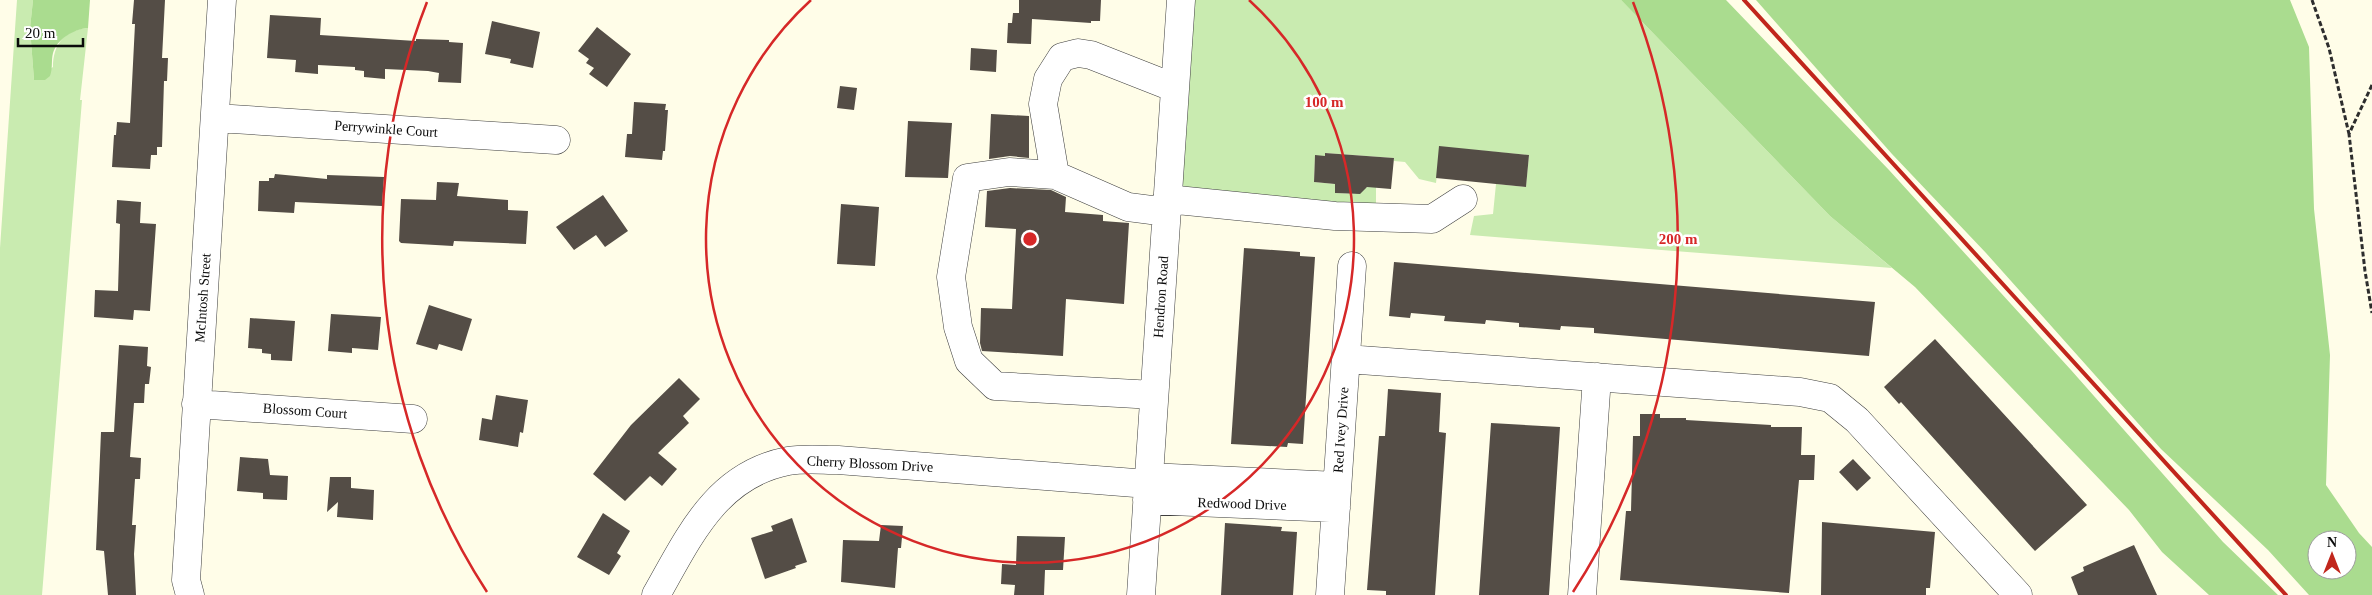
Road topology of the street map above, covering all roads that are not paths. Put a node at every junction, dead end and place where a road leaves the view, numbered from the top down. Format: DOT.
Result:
graph roads {
  1 [pos="222,0"];
  2 [pos="1181,0"];
  3 [pos="1175,88"];
  4 [pos="216,118"];
  5 [pos="556,140"];
  6 [pos="1055,175"];
  7 [pos="1463,199"];
  8 [pos="1167,205"];
  9 [pos="1352,266"];
  10 [pos="1346,359"];
  11 [pos="1597,377"];
  12 [pos="1154,395"];
  13 [pos="196,404"];
  14 [pos="413,419"];
  15 [pos="1148,487"];
  16 [pos="1337,497"];
  17 [pos="190,595"];
  18 [pos="656,595"];
  19 [pos="1141,595"];
  20 [pos="1330,595"];
  21 [pos="1582,595"];
  22 [pos="2018,595"];
  1 -- 4 [label="street, McIntosh Street"];
  2 -- 3 [label="street, Hendron Road"];
  3 -- 6 [label="street"];
  3 -- 8 [label="street, Hendron Road"];
  4 -- 5 [label="street, Perrywinkle Court"];
  4 -- 13 [label="street, McIntosh Street"];
  6 -- 8 [label="street"];
  6 -- 12 [label="street"];
  7 -- 8 [label="street"];
  8 -- 12 [label="street, Hendron Road"];
  9 -- 10 [label="street, Red Ivey Drive"];
  10 -- 11 [label="street"];
  10 -- 16 [label="street, Red Ivey Drive"];
  11 -- 21 [label="street"];
  11 -- 22 [label="street"];
  12 -- 15 [label="street, Hendron Road"];
  13 -- 14 [label="street, Blossom Court"];
  13 -- 17 [label="street, McIntosh Street"];
  15 -- 16 [label="street, Redwood Drive"];
  15 -- 18 [label="street, Cherry Blossom Drive"];
  15 -- 19 [label="street, Hendron Road"];
  16 -- 20 [label="street, Red Ivey Drive"];
}
